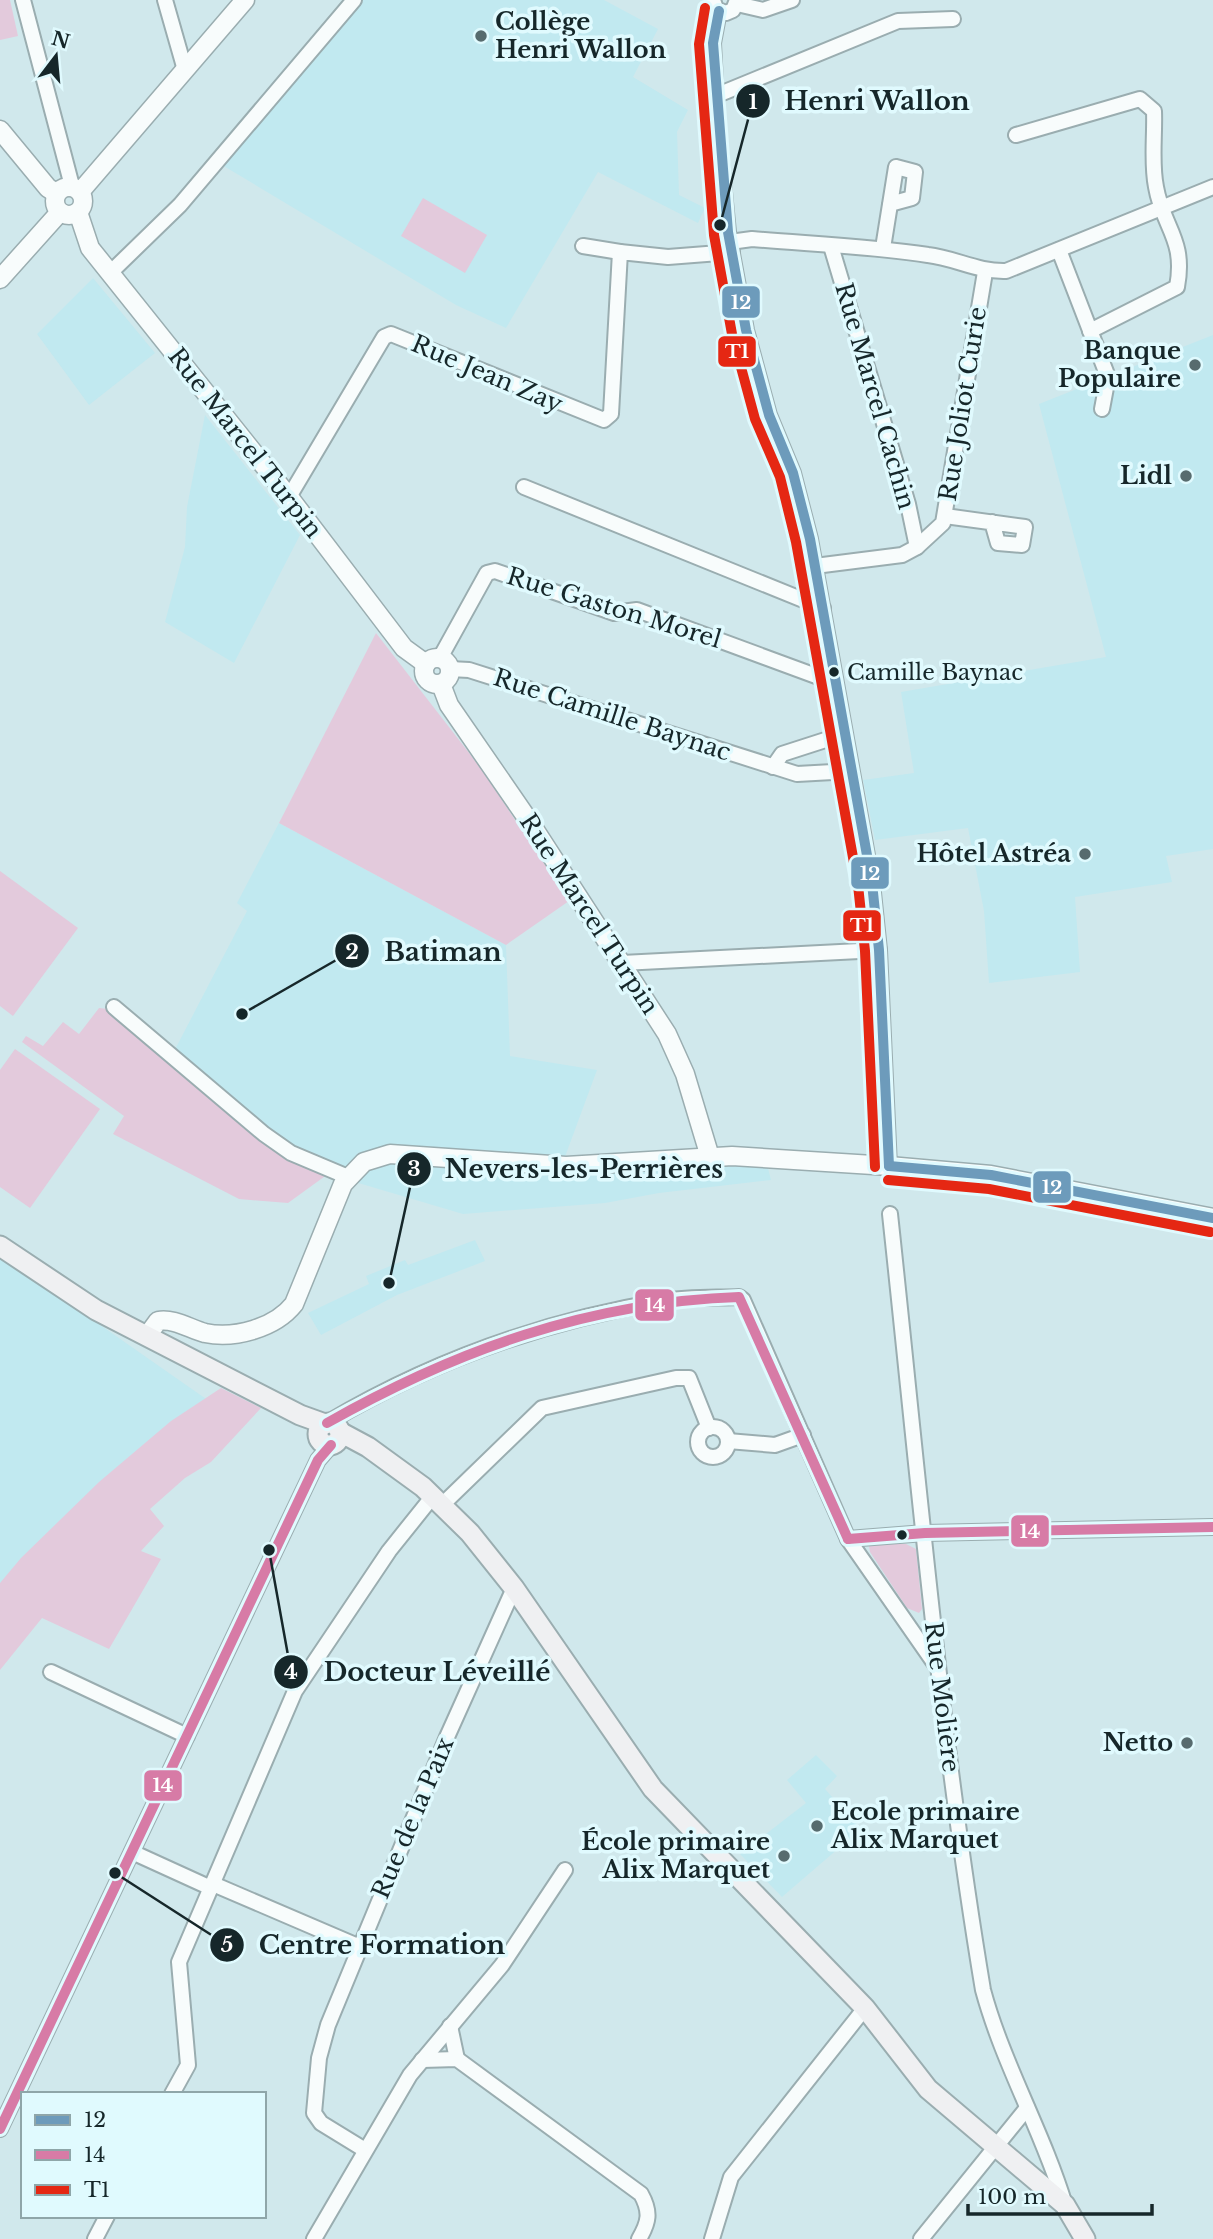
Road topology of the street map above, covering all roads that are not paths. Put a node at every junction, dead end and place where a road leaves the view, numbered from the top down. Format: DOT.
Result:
graph roads {
  1 [pos="23,0"];
  2 [pos="165,0"];
  3 [pos="245,0"];
  4 [pos="354,0"];
  5 [pos="792,0"];
  6 [pos="737,2"];
  7 [pos="716,6"];
  8 [pos="953,19"];
  9 [pos="185,70"];
  10 [pos="715,96"];
  11 [pos="0,130"];
  12 [pos="1016,135"];
  13 [pos="1213,187"];
  14 [pos="69,190"];
  15 [pos="890,204"];
  16 [pos="1163,208"];
  17 [pos="69,212"];
  18 [pos="583,246"];
  19 [pos="831,246"];
  20 [pos="731,247"];
  21 [pos="883,248"];
  22 [pos="1059,250"];
  23 [pos="620,253"];
  24 [pos="985,272"];
  25 [pos="110,273"];
  26 [pos="0,279"];
  27 [pos="1090,331"];
  28 [pos="1102,410"];
  29 [pos="524,488"];
  30 [pos="289,497"];
  31 [pos="945,516"];
  32 [pos="992,522"];
  33 [pos="917,547"];
  34 [pos="815,566"];
  35 [pos="823,608"];
  36 [pos="439,669"];
  37 [pos="833,676"];
  38 [pos="844,734"];
  39 [pos="774,767"];
  40 [pos="851,771"];
  41 [pos="879,950"];
  42 [pos="622,963"];
  43 [pos="114,1006"];
  44 [pos="710,1157"];
  45 [pos="889,1166"];
  46 [pos="348,1177"];
  47 [pos="890,1214"];
  48 [pos="1213,1218"];
  49 [pos="0,1246"];
  50 [pos="147,1336"];
  51 [pos="709,1428"];
  52 [pos="332,1431"];
  53 [pos="803,1435"];
  54 [pos="728,1441"];
  55 [pos="437,1500"];
  56 [pos="1213,1527"];
  57 [pos="925,1533"];
  58 [pos="848,1539"];
  59 [pos="514,1588"];
  60 [pos="931,1612"];
  61 [pos="904,1618"];
  62 [pos="936,1665"];
  63 [pos="51,1672"];
  64 [pos="187,1736"];
  65 [pos="132,1852"];
  66 [pos="565,1870"];
  67 [pos="212,1886"];
  68 [pos="360,1947"];
  69 [pos="865,2008"];
  70 [pos="450,2026"];
  71 [pos="457,2059"];
  72 [pos="422,2060"];
  73 [pos="173,2092"];
  74 [pos="1027,2108"];
  75 [pos="0,2129"];
  76 [pos="997,2146"];
  77 [pos="365,2150"];
  78 [pos="1065,2205"];
  79 [pos="106,2218"];
  80 [pos="95,2239"];
  81 [pos="314,2239"];
  82 [pos="639,2239"];
  83 [pos="712,2239"];
  84 [pos="921,2239"];
  85 [pos="1085,2239"];
  1 -- 14 [label="street"];
  2 -- 9 [label="street"];
  3 -- 9 [label="street"];
  4 -- 25 [label="street"];
  5 -- 6 [label="street"];
  6 -- 7 [label="street"];
  7 -- 10 [label="street"];
  8 -- 10 [label="street"];
  9 -- 14 [label="street"];
  10 -- 20 [label="street"];
  11 -- 14 [label="street"];
  12 -- 16 [label="street"];
  13 -- 16 [label="street"];
  14 -- 17 [label="street"];
  14 -- 17 [label="street, Rue Marcel Turpin"];
  15 -- 21 [label="street"];
  16 -- 22 [label="street"];
  16 -- 27 [label="street"];
  17 -- 25 [label="street, Rue Marcel Turpin"];
  17 -- 26 [label="street"];
  18 -- 23 [label="street"];
  19 -- 20 [label="street"];
  19 -- 21 [label="street"];
  19 -- 33 [label="street, Rue Marcel Cachin"];
  20 -- 23 [label="street"];
  20 -- 34 [label="street"];
  21 -- 24 [label="street"];
  22 -- 24 [label="street"];
  22 -- 27 [label="street"];
  23 -- 30 [label="street, Rue Jean Zay"];
  24 -- 31 [label="street, Rue Joliot Curie"];
  25 -- 30 [label="street, Rue Marcel Turpin"];
  27 -- 28 [label="street"];
  29 -- 35 [label="street"];
  30 -- 36 [label="street, Rue Marcel Turpin"];
  31 -- 32 [label="street"];
  31 -- 33 [label="street, Rue Joliot Curie"];
  33 -- 34 [label="street, Rue Joliot Curie"];
  34 -- 35 [label="street"];
  35 -- 37 [label="street"];
  36 -- 37 [label="street, Rue Gaston Morel"];
  36 -- 39 [label="street, Rue Camille Baynac"];
  36 -- 42 [label="street, Rue Marcel Turpin"];
  37 -- 38 [label="street"];
  38 -- 39 [label="street"];
  38 -- 40 [label="street"];
  39 -- 40 [label="street, Rue Camille Baynac"];
  40 -- 41 [label="street"];
  41 -- 42 [label="street"];
  41 -- 45 [label="street"];
  42 -- 44 [label="street, Rue Marcel Turpin"];
  43 -- 46 [label="street"];
  44 -- 45 [label="street"];
  44 -- 46 [label="street"];
  45 -- 48 [label="street"];
  46 -- 50 [label="street"];
  47 -- 57 [label="street, Rue Molière"];
  49 -- 50 [label="main road"];
  50 -- 52 [label="main road"];
  51 -- 54 [label="street"];
  51 -- 54 [label="street"];
  51 -- 55 [label="street"];
  52 -- 53 [label="street"];
  52 -- 55 [label="main road"];
  52 -- 64 [label="street"];
  53 -- 54 [label="street"];
  53 -- 58 [label="street"];
  55 -- 59 [label="main road"];
  55 -- 67 [label="street"];
  56 -- 57 [label="street"];
  57 -- 58 [label="street"];
  57 -- 60 [label="street, Rue Molière"];
  58 -- 61 [label="street"];
  59 -- 68 [label="street, Rue de la Paix"];
  59 -- 69 [label="main road"];
  60 -- 61 [label="street"];
  60 -- 62 [label="street, Rue Molière"];
  61 -- 62 [label="street"];
  62 -- 74 [label="street, Rue Molière"];
  63 -- 64 [label="street"];
  64 -- 65 [label="street"];
  65 -- 67 [label="street"];
  65 -- 75 [label="street"];
  66 -- 70 [label="street"];
  67 -- 68 [label="street"];
  67 -- 73 [label="street"];
  68 -- 77 [label="street, Rue de la Paix"];
  69 -- 76 [label="main road"];
  69 -- 83 [label="street"];
  70 -- 71 [label="street"];
  70 -- 72 [label="street"];
  71 -- 72 [label="street"];
  71 -- 82 [label="street"];
  72 -- 77 [label="street"];
  74 -- 76 [label="street"];
  74 -- 78 [label="street, Rue Molière"];
  76 -- 78 [label="main road"];
  76 -- 84 [label="street"];
  77 -- 81 [label="street"];
  78 -- 85 [label="main road"];
  79 -- 80 [label="street"];
}
